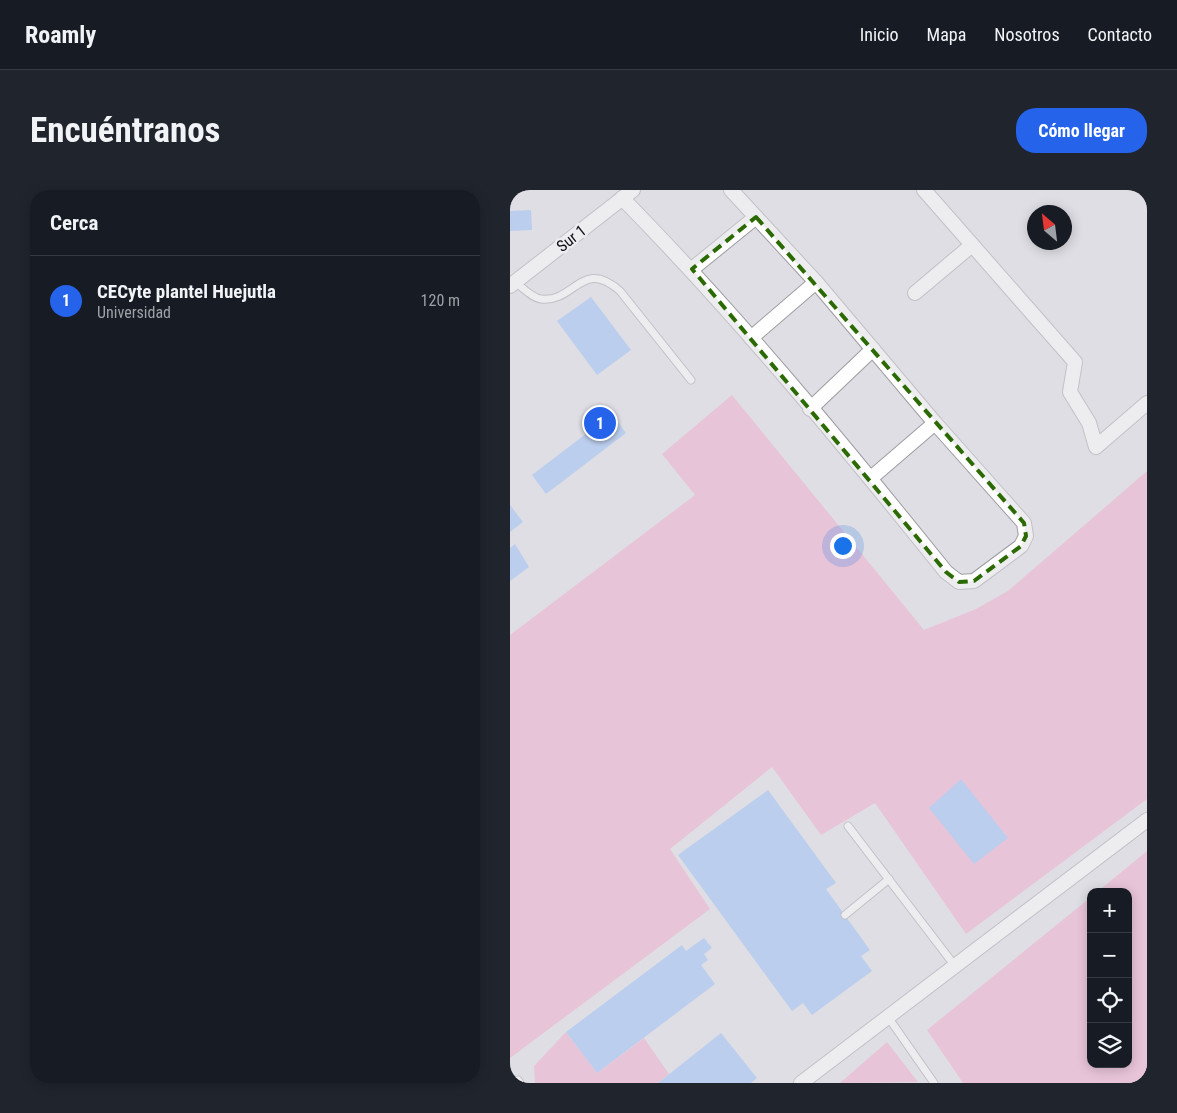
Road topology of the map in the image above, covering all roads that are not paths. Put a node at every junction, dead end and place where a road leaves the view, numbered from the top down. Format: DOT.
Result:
graph roads {
  1 [pos="731,190"];
  2 [pos="926,191"];
  3 [pos="628,193"];
  4 [pos="756,217"];
  5 [pos="972,245"];
  6 [pos="692,269"];
  7 [pos="816,282"];
  8 [pos="512,284"];
  9 [pos="915,293"];
  10 [pos="751,338"];
  11 [pos="873,349"];
  12 [pos="691,380"];
  13 [pos="1147,403"];
  14 [pos="810,409"];
  15 [pos="935,423"];
  16 [pos="871,478"];
  17 [pos="1147,820"];
  18 [pos="848,826"];
  19 [pos="889,879"];
  20 [pos="844,915"];
  21 [pos="955,966"];
  22 [pos="888,1017"];
  23 [pos="801,1083"];
  24 [pos="934,1083"];
  1 -- 4 [label="street"];
  2 -- 5 [label="street"];
  3 -- 6 [label="street"];
  3 -- 8 [label="street, Sur 1"];
  4 -- 6 [label="street"];
  4 -- 7 [label="street"];
  5 -- 9 [label="street"];
  5 -- 13 [label="street"];
  6 -- 10 [label="street"];
  7 -- 10 [label="street"];
  7 -- 11 [label="street"];
  8 -- 12 [label="lane"];
  10 -- 14 [label="street"];
  11 -- 14 [label="street"];
  11 -- 15 [label="street"];
  14 -- 16 [label="street"];
  15 -- 16 [label="street"];
  15 -- 16 [label="street"];
  17 -- 21 [label="street"];
  18 -- 19 [label="lane"];
  19 -- 20 [label="lane"];
  19 -- 21 [label="lane"];
  21 -- 22 [label="street"];
  22 -- 23 [label="street"];
  22 -- 24 [label="lane"];
}
